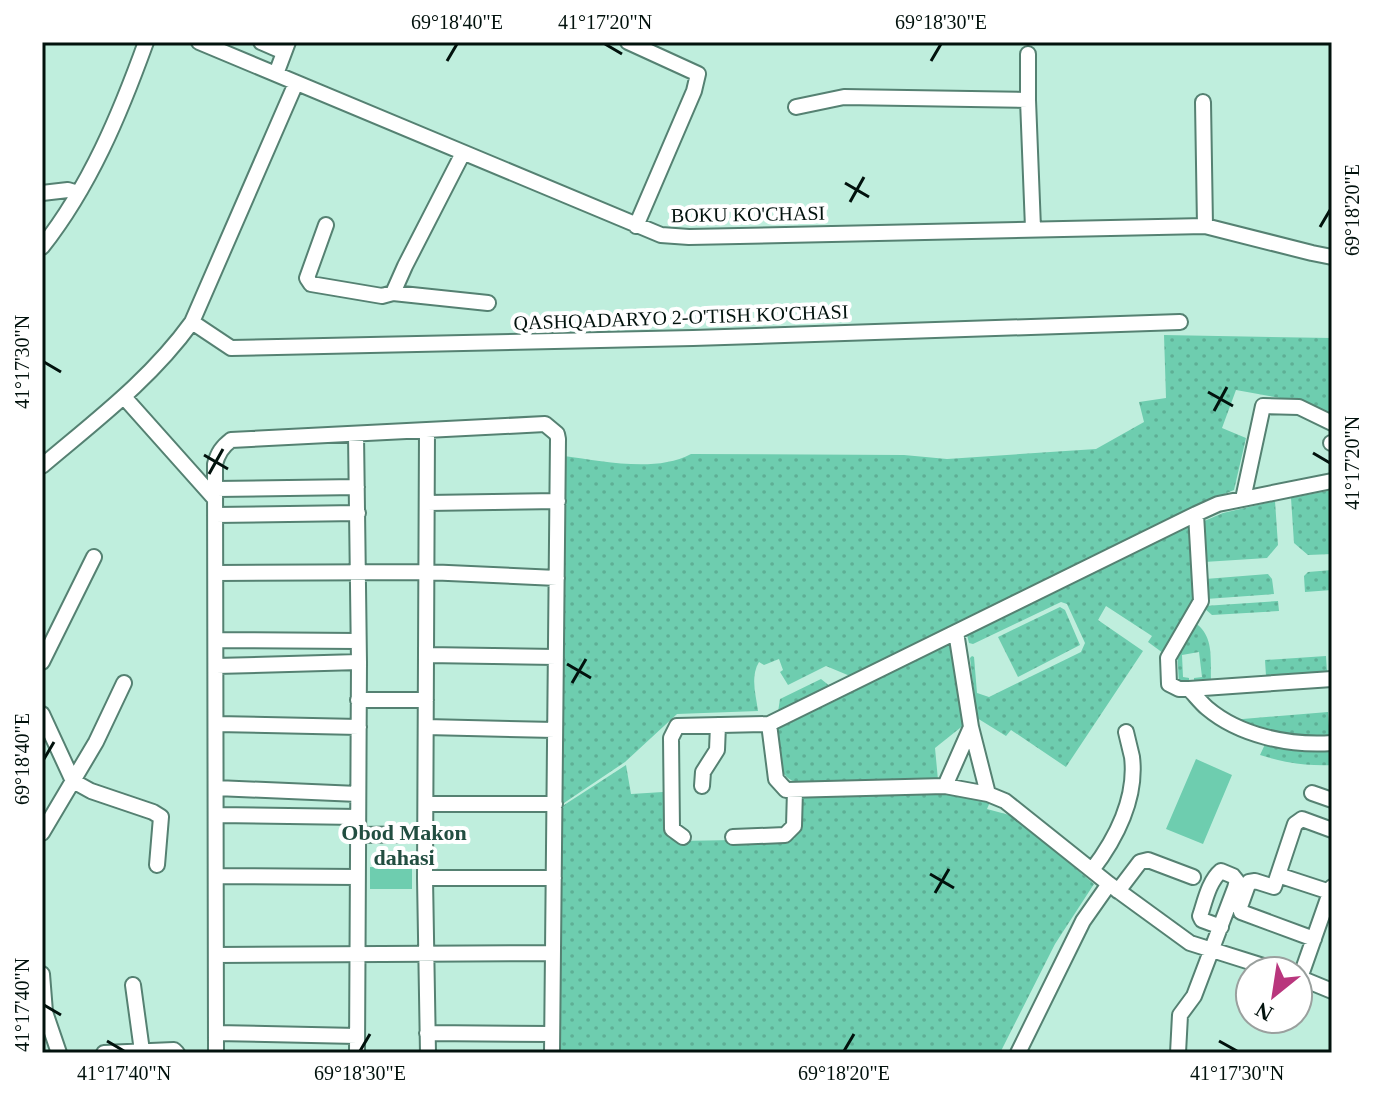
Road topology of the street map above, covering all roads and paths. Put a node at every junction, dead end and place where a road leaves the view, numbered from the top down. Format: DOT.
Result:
graph roads {
  1 [pos="146,42"];
  2 [pos="199,42"];
  3 [pos="261,42"];
  4 [pos="628,42"];
  5 [pos="286,47"];
  6 [pos="1028,54"];
  7 [pos="276,74"];
  8 [pos="296,83"];
  9 [pos="1028,100"];
  10 [pos="1203,102"];
  11 [pos="796,107"];
  12 [pos="463,153"];
  13 [pos="42,193"];
  14 [pos="78,193"];
  15 [pos="326,225"];
  16 [pos="636,226"];
  17 [pos="1205,226"];
  18 [pos="1033,228"];
  19 [pos="42,247"];
  20 [pos="1332,257"];
  21 [pos="393,293"];
  22 [pos="488,303"];
  23 [pos="192,322"];
  24 [pos="1180,322"];
  25 [pos="124,397"];
  26 [pos="1332,423"];
  27 [pos="427,430"];
  28 [pos="356,434"];
  29 [pos="42,466"];
  30 [pos="1332,481"];
  31 [pos="357,487"];
  32 [pos="216,494"];
  33 [pos="1243,499"];
  34 [pos="558,501"];
  35 [pos="427,503"];
  36 [pos="358,513"];
  37 [pos="1196,514"];
  38 [pos="215,515"];
  39 [pos="94,557"];
  40 [pos="358,572"];
  41 [pos="426,572"];
  42 [pos="216,573"];
  43 [pos="557,578"];
  44 [pos="956,632"];
  45 [pos="216,640"];
  46 [pos="358,641"];
  47 [pos="426,655"];
  48 [pos="556,657"];
  49 [pos="42,662"];
  50 [pos="359,662"];
  51 [pos="216,666"];
  52 [pos="1332,679"];
  53 [pos="124,683"];
  54 [pos="1189,689"];
  55 [pos="358,700"];
  56 [pos="426,700"];
  57 [pos="42,714"];
  58 [pos="216,724"];
  59 [pos="769,724"];
  60 [pos="718,725"];
  61 [pos="359,727"];
  62 [pos="426,727"];
  63 [pos="971,727"];
  64 [pos="555,730"];
  65 [pos="1126,732"];
  66 [pos="1332,743"];
  67 [pos="73,781"];
  68 [pos="702,786"];
  69 [pos="945,786"];
  70 [pos="216,788"];
  71 [pos="795,790"];
  72 [pos="1312,793"];
  73 [pos="358,794"];
  74 [pos="988,794"];
  75 [pos="1332,800"];
  76 [pos="426,804"];
  77 [pos="555,804"];
  78 [pos="216,815"];
  79 [pos="358,817"];
  80 [pos="1332,830"];
  81 [pos="42,833"];
  82 [pos="426,834"];
  83 [pos="358,835"];
  84 [pos="683,837"];
  85 [pos="733,837"];
  86 [pos="157,865"];
  87 [pos="1092,870"];
  88 [pos="1278,875"];
  89 [pos="216,876"];
  90 [pos="357,877"];
  91 [pos="1193,877"];
  92 [pos="425,878"];
  93 [pos="554,878"];
  94 [pos="1114,887"];
  95 [pos="1331,890"];
  96 [pos="1221,927"];
  97 [pos="1314,939"];
  98 [pos="1213,950"];
  99 [pos="553,953"];
  100 [pos="357,954"];
  101 [pos="426,954"];
  102 [pos="216,955"];
  103 [pos="1308,955"];
  104 [pos="1234,957"];
  105 [pos="42,974"];
  106 [pos="133,985"];
  107 [pos="216,1033"];
  108 [pos="427,1033"];
  109 [pos="552,1034"];
  110 [pos="357,1036"];
  111 [pos="142,1051"];
  112 [pos="176,1052"];
  113 [pos="59,1053"];
  114 [pos="104,1053"];
  115 [pos="216,1053"];
  116 [pos="357,1053"];
  117 [pos="428,1053"];
  118 [pos="552,1053"];
  119 [pos="1018,1053"];
  120 [pos="1178,1053"];
  1 -- 14 [label="street"];
  2 -- 7 [label="street, BOKU KO'CHASI"];
  3 -- 5 [label="street"];
  4 -- 16 [label="street"];
  5 -- 7 [label="street"];
  6 -- 9 [label="street"];
  7 -- 8 [label="street, BOKU KO'CHASI"];
  8 -- 12 [label="street, BOKU KO'CHASI"];
  8 -- 23 [label="street"];
  9 -- 11 [label="street"];
  9 -- 18 [label="street"];
  10 -- 17 [label="street"];
  12 -- 16 [label="street, BOKU KO'CHASI"];
  12 -- 21 [label="street"];
  13 -- 14 [label="street"];
  14 -- 19 [label="street"];
  15 -- 21 [label="street"];
  16 -- 18 [label="street, BOKU KO'CHASI"];
  17 -- 18 [label="street, BOKU KO'CHASI"];
  17 -- 20 [label="street, BOKU KO'CHASI"];
  21 -- 22 [label="street"];
  23 -- 24 [label="street, QASHQADARYO 2-O'TISH KO'CHASI"];
  23 -- 25 [label="street"];
  25 -- 29 [label="street"];
  25 -- 32 [label="street"];
  26 -- 33 [label="street"];
  27 -- 28 [label="street"];
  27 -- 34 [label="street"];
  27 -- 35 [label="street"];
  28 -- 31 [label="street"];
  28 -- 32 [label="street"];
  30 -- 33 [label="street"];
  31 -- 32 [label="street"];
  31 -- 36 [label="street"];
  32 -- 38 [label="street"];
  33 -- 37 [label="street"];
  34 -- 35 [label="street"];
  34 -- 43 [label="street"];
  35 -- 41 [label="street"];
  36 -- 38 [label="street"];
  36 -- 40 [label="street"];
  37 -- 44 [label="street"];
  37 -- 54 [label="street"];
  38 -- 42 [label="street"];
  39 -- 49 [label="street"];
  40 -- 41 [label="street"];
  40 -- 42 [label="street"];
  40 -- 46 [label="street"];
  41 -- 43 [label="street"];
  41 -- 47 [label="street"];
  42 -- 45 [label="street"];
  43 -- 48 [label="street"];
  44 -- 59 [label="street"];
  44 -- 63 [label="street"];
  45 -- 46 [label="street"];
  45 -- 51 [label="street"];
  46 -- 50 [label="street"];
  47 -- 48 [label="street"];
  47 -- 56 [label="street"];
  48 -- 64 [label="street"];
  50 -- 51 [label="street"];
  50 -- 55 [label="street"];
  51 -- 58 [label="street"];
  52 -- 54 [label="street"];
  53 -- 67 [label="street"];
  54 -- 66 [label="street"];
  55 -- 56 [label="street"];
  55 -- 61 [label="street"];
  56 -- 62 [label="street"];
  57 -- 67 [label="street"];
  58 -- 61 [label="street"];
  58 -- 70 [label="street"];
  59 -- 60 [label="street"];
  59 -- 71 [label="street"];
  60 -- 68 [label="street"];
  60 -- 84 [label="street"];
  61 -- 73 [label="street"];
  62 -- 64 [label="street"];
  62 -- 76 [label="street"];
  63 -- 69 [label="street"];
  63 -- 74 [label="street"];
  64 -- 77 [label="street"];
  65 -- 87 [label="street"];
  67 -- 81 [label="street"];
  67 -- 86 [label="street"];
  69 -- 71 [label="street"];
  69 -- 74 [label="street"];
  70 -- 73 [label="street"];
  70 -- 78 [label="street"];
  71 -- 85 [label="street"];
  72 -- 75 [label="street"];
  73 -- 79 [label="street"];
  74 -- 87 [label="street"];
  76 -- 77 [label="street"];
  76 -- 82 [label="street"];
  77 -- 93 [label="street"];
  78 -- 79 [label="street"];
  78 -- 89 [label="street"];
  79 -- 83 [label="street"];
  80 -- 88 [label="street"];
  82 -- 83 [label="street"];
  82 -- 92 [label="street"];
  83 -- 90 [label="street"];
  87 -- 94 [label="street"];
  88 -- 95 [label="street"];
  88 -- 97 [label="street"];
  89 -- 90 [label="street"];
  89 -- 102 [label="street"];
  90 -- 100 [label="street"];
  91 -- 94 [label="street"];
  92 -- 93 [label="street"];
  92 -- 101 [label="street"];
  93 -- 99 [label="street"];
  94 -- 98 [label="street"];
  94 -- 119 [label="street"];
  95 -- 97 [label="street"];
  96 -- 98 [label="street"];
  97 -- 103 [label="street"];
  98 -- 104 [label="street"];
  98 -- 120 [label="street"];
  99 -- 101 [label="street"];
  99 -- 109 [label="street"];
  100 -- 101 [label="street"];
  100 -- 102 [label="street"];
  100 -- 110 [label="street"];
  101 -- 108 [label="street"];
  102 -- 107 [label="street"];
  105 -- 113 [label="street"];
  106 -- 111 [label="street"];
  107 -- 110 [label="street"];
  107 -- 115 [label="street"];
  108 -- 109 [label="street"];
  108 -- 117 [label="street"];
  109 -- 118 [label="street"];
  110 -- 116 [label="street"];
  111 -- 112 [label="street"];
  111 -- 114 [label="street"];
}
